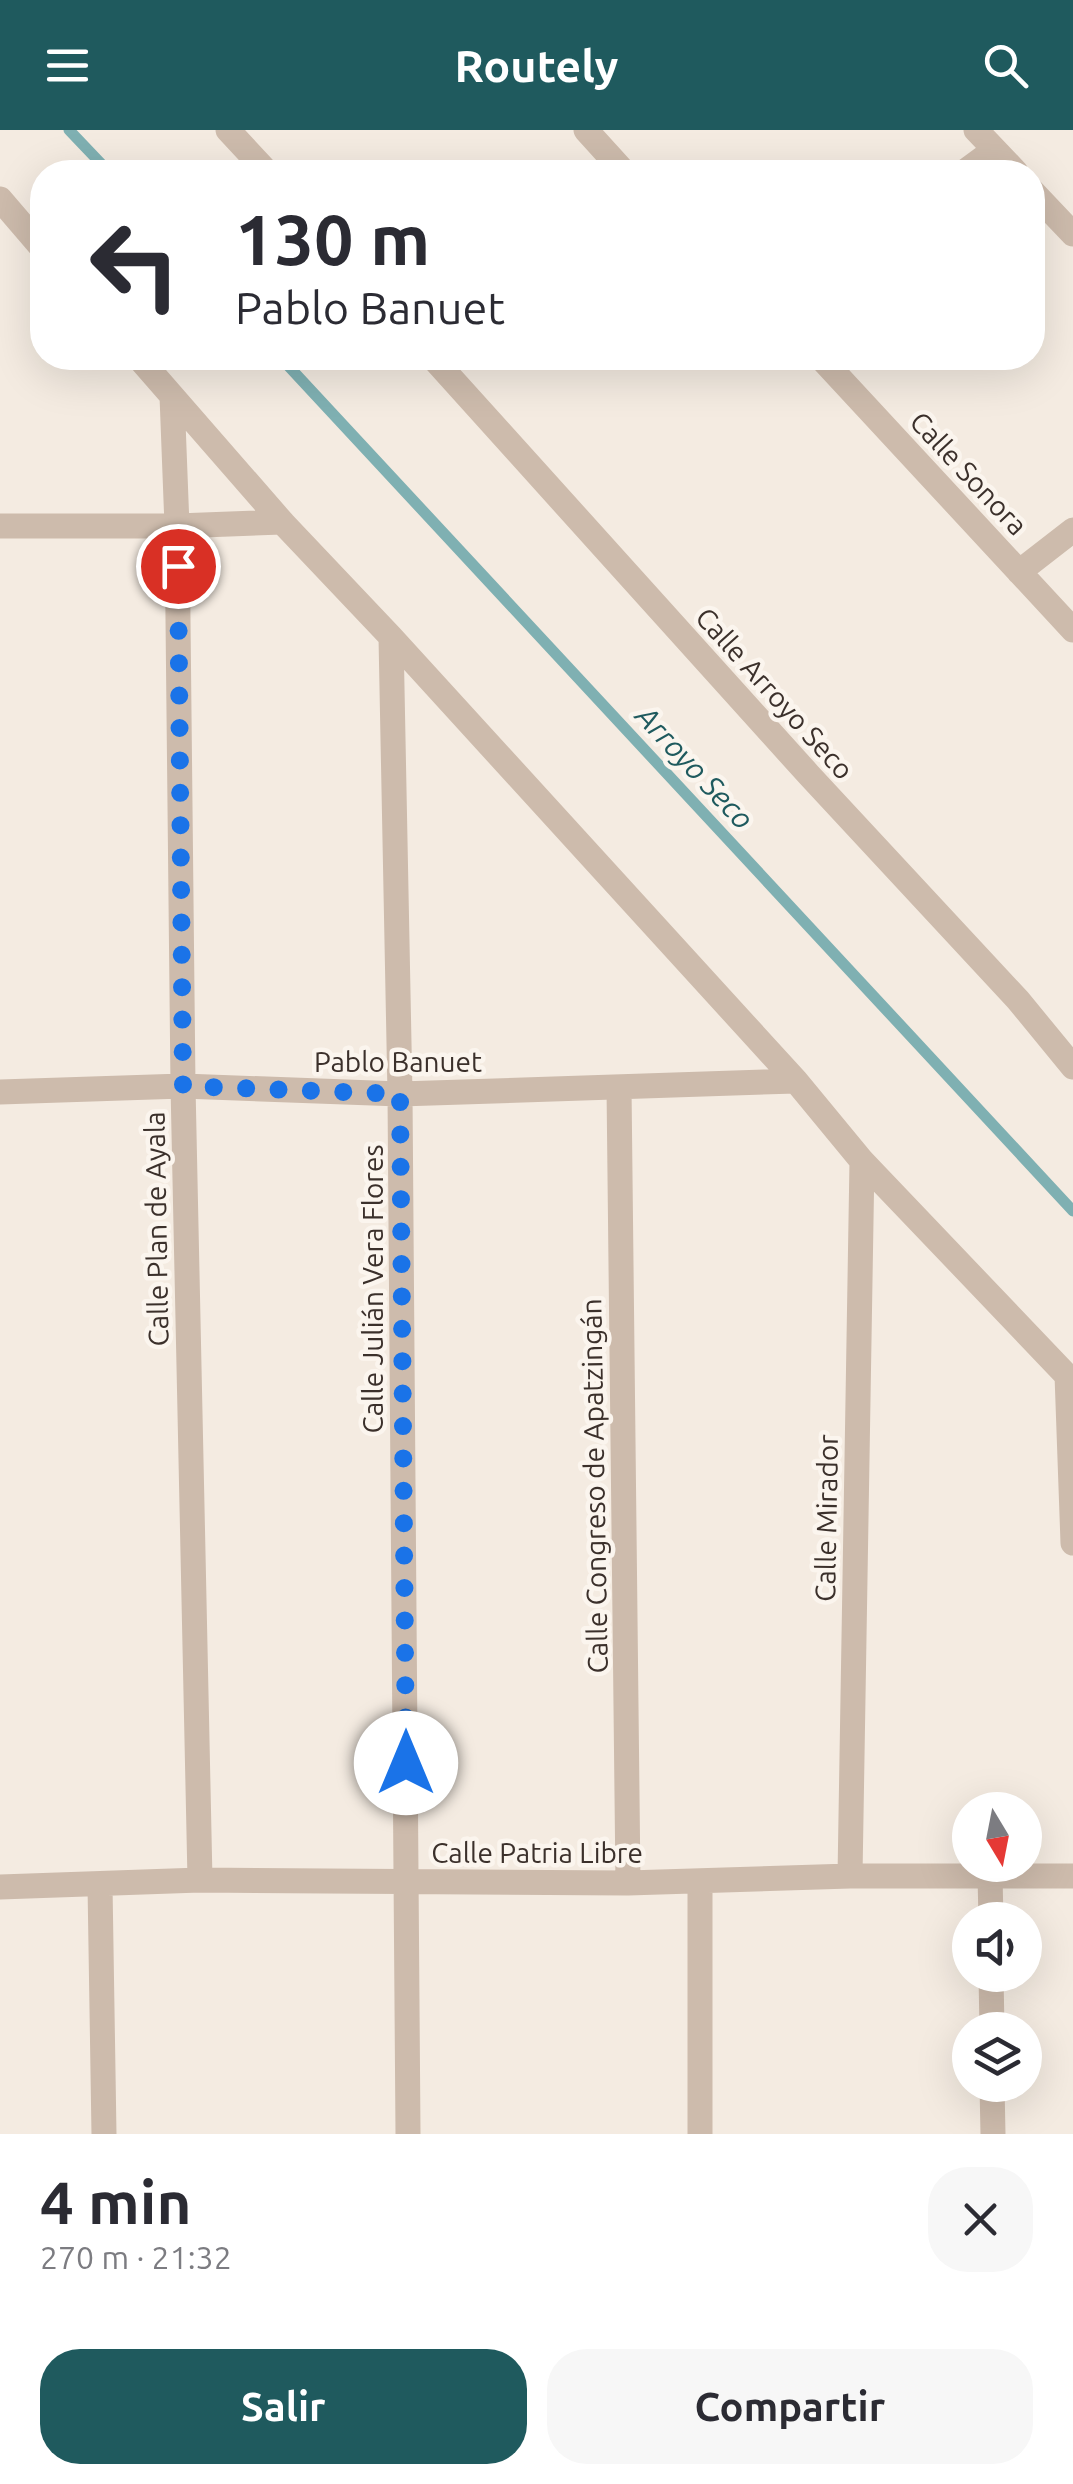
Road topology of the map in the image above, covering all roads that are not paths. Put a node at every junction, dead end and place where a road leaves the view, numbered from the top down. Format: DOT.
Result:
graph roads {
  1 [pos="228,130"];
  2 [pos="586,130"];
  3 [pos="976,130"];
  4 [pos="994,150"];
  5 [pos="255,160"];
  6 [pos="613,160"];
  7 [pos="980,160"];
  8 [pos="1004,160"];
  9 [pos="0,199"];
  10 [pos="1045,205"];
  11 [pos="30,234"];
  12 [pos="1073,234"];
  13 [pos="149,370"];
  14 [pos="444,370"];
  15 [pos="832,370"];
  16 [pos="172,396"];
  17 [pos="282,522"];
  18 [pos="0,526"];
  19 [pos="178,526"];
  20 [pos="1073,530"];
  21 [pos="1019,572"];
  22 [pos="1073,630"];
  23 [pos="391,637"];
  24 [pos="1073,1067"];
  25 [pos="796,1081"];
  26 [pos="183,1086"];
  27 [pos="619,1088"];
  28 [pos="0,1092"];
  29 [pos="400,1094"];
  30 [pos="862,1161"];
  31 [pos="1070,1379"];
  32 [pos="1073,1543"];
  33 [pos="850,1876"];
  34 [pos="952,1876"];
  35 [pos="1042,1876"];
  36 [pos="1073,1876"];
  37 [pos="200,1880"];
  38 [pos="407,1881"];
  39 [pos="700,1882"];
  40 [pos="628,1883"];
  41 [pos="100,1885"];
  42 [pos="0,1887"];
  43 [pos="992,2102"];
  44 [pos="104,2134"];
  45 [pos="408,2134"];
  46 [pos="700,2134"];
  47 [pos="993,2134"];
  1 -- 5 [label="street"];
  2 -- 6 [label="street"];
  3 -- 4 [label="street"];
  4 -- 7 [label="street"];
  4 -- 8 [label="street"];
  9 -- 11 [label="street"];
  10 -- 12 [label="street"];
  13 -- 16 [label="street"];
  14 -- 24 [label="street, Calle Arroyo Seco"];
  15 -- 21 [label="street, Calle Sonora"];
  16 -- 17 [label="street"];
  16 -- 19 [label="street, Calle Plan de Ayala"];
  17 -- 19 [label="street"];
  17 -- 23 [label="street"];
  18 -- 19 [label="street"];
  19 -- 26 [label="street, Calle Plan de Ayala"];
  20 -- 21 [label="street"];
  21 -- 22 [label="street, Calle Sonora"];
  23 -- 25 [label="street"];
  23 -- 29 [label="street, Calle Julián Vera Flores"];
  25 -- 27 [label="street, Pablo Banuet"];
  25 -- 30 [label="street"];
  26 -- 28 [label="street, Pablo Banuet"];
  26 -- 29 [label="street, Pablo Banuet"];
  26 -- 37 [label="street, Calle Plan de Ayala"];
  27 -- 29 [label="street, Pablo Banuet"];
  27 -- 40 [label="street, Calle Congreso de Apatzingán"];
  29 -- 38 [label="street, Calle Julián Vera Flores"];
  30 -- 31 [label="street"];
  30 -- 33 [label="street, Calle Mirador"];
  31 -- 32 [label="street"];
  33 -- 34 [label="street, Calle Patria Libre"];
  33 -- 39 [label="street, Calle Patria Libre"];
  35 -- 36 [label="street, Calle Patria Libre"];
  37 -- 38 [label="street, Calle Patria Libre"];
  37 -- 41 [label="street, Calle Patria Libre"];
  38 -- 40 [label="street, Calle Patria Libre"];
  38 -- 45 [label="street, Calle Julián Vera Flores"];
  39 -- 40 [label="street, Calle Patria Libre"];
  39 -- 46 [label="street"];
  41 -- 42 [label="street, Calle Patria Libre"];
  41 -- 44 [label="street"];
  43 -- 47 [label="street"];
}
